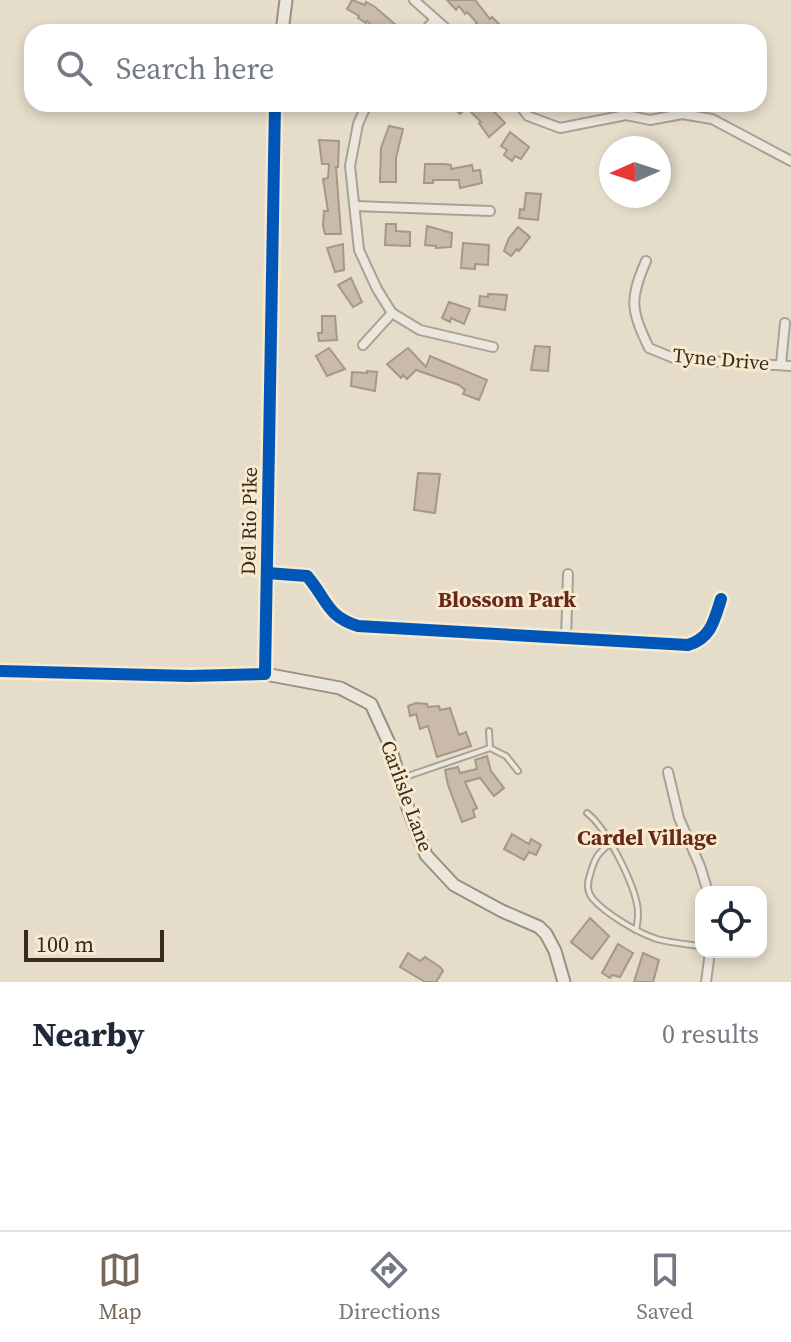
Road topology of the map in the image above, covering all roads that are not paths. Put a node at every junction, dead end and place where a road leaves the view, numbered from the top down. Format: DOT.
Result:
graph roads {
  1 [pos="286,0"];
  2 [pos="414,0"];
  3 [pos="435,19"];
  4 [pos="283,24"];
  5 [pos="431,24"];
  6 [pos="441,24"];
  7 [pos="275,112"];
  8 [pos="363,112"];
  9 [pos="525,112"];
  10 [pos="791,161"];
  11 [pos="355,206"];
  12 [pos="490,211"];
  13 [pos="646,261"];
  14 [pos="392,313"];
  15 [pos="785,323"];
  16 [pos="363,345"];
  17 [pos="493,347"];
  18 [pos="786,365"];
  19 [pos="267,573"];
  20 [pos="568,574"];
  21 [pos="721,599"];
  22 [pos="566,638"];
  23 [pos="0,671"];
  24 [pos="265,674"];
  25 [pos="489,731"];
  26 [pos="490,748"];
  27 [pos="518,771"];
  28 [pos="668,772"];
  29 [pos="399,779"];
  30 [pos="587,813"];
  31 [pos="610,844"];
  32 [pos="706,886"];
  33 [pos="636,930"];
  34 [pos="695,945"];
  35 [pos="709,958"];
  36 [pos="564,982"];
  37 [pos="706,982"];
  1 -- 4 [label="street"];
  2 -- 3 [label="street"];
  3 -- 5 [label="street"];
  3 -- 6 [label="street"];
  7 -- 19 [label="street, Del Rio Pike"];
  8 -- 11 [label="street"];
  9 -- 10 [label="street"];
  11 -- 12 [label="street"];
  11 -- 14 [label="street"];
  13 -- 18 [label="street, Tyne Drive"];
  14 -- 16 [label="street"];
  14 -- 17 [label="street"];
  15 -- 18 [label="street"];
  19 -- 22 [label="street"];
  19 -- 24 [label="street, Del Rio Pike"];
  20 -- 22 [label="street"];
  21 -- 22 [label="street"];
  23 -- 24 [label="street"];
  24 -- 29 [label="street, Carlisle Lane"];
  25 -- 26 [label="lane"];
  26 -- 27 [label="lane"];
  26 -- 29 [label="lane"];
  28 -- 32 [label="street"];
  29 -- 36 [label="street, Carlisle Lane"];
  30 -- 31 [label="lane"];
  31 -- 33 [label="lane"];
  31 -- 33 [label="lane"];
  33 -- 34 [label="lane"];
  35 -- 37 [label="street"];
}
